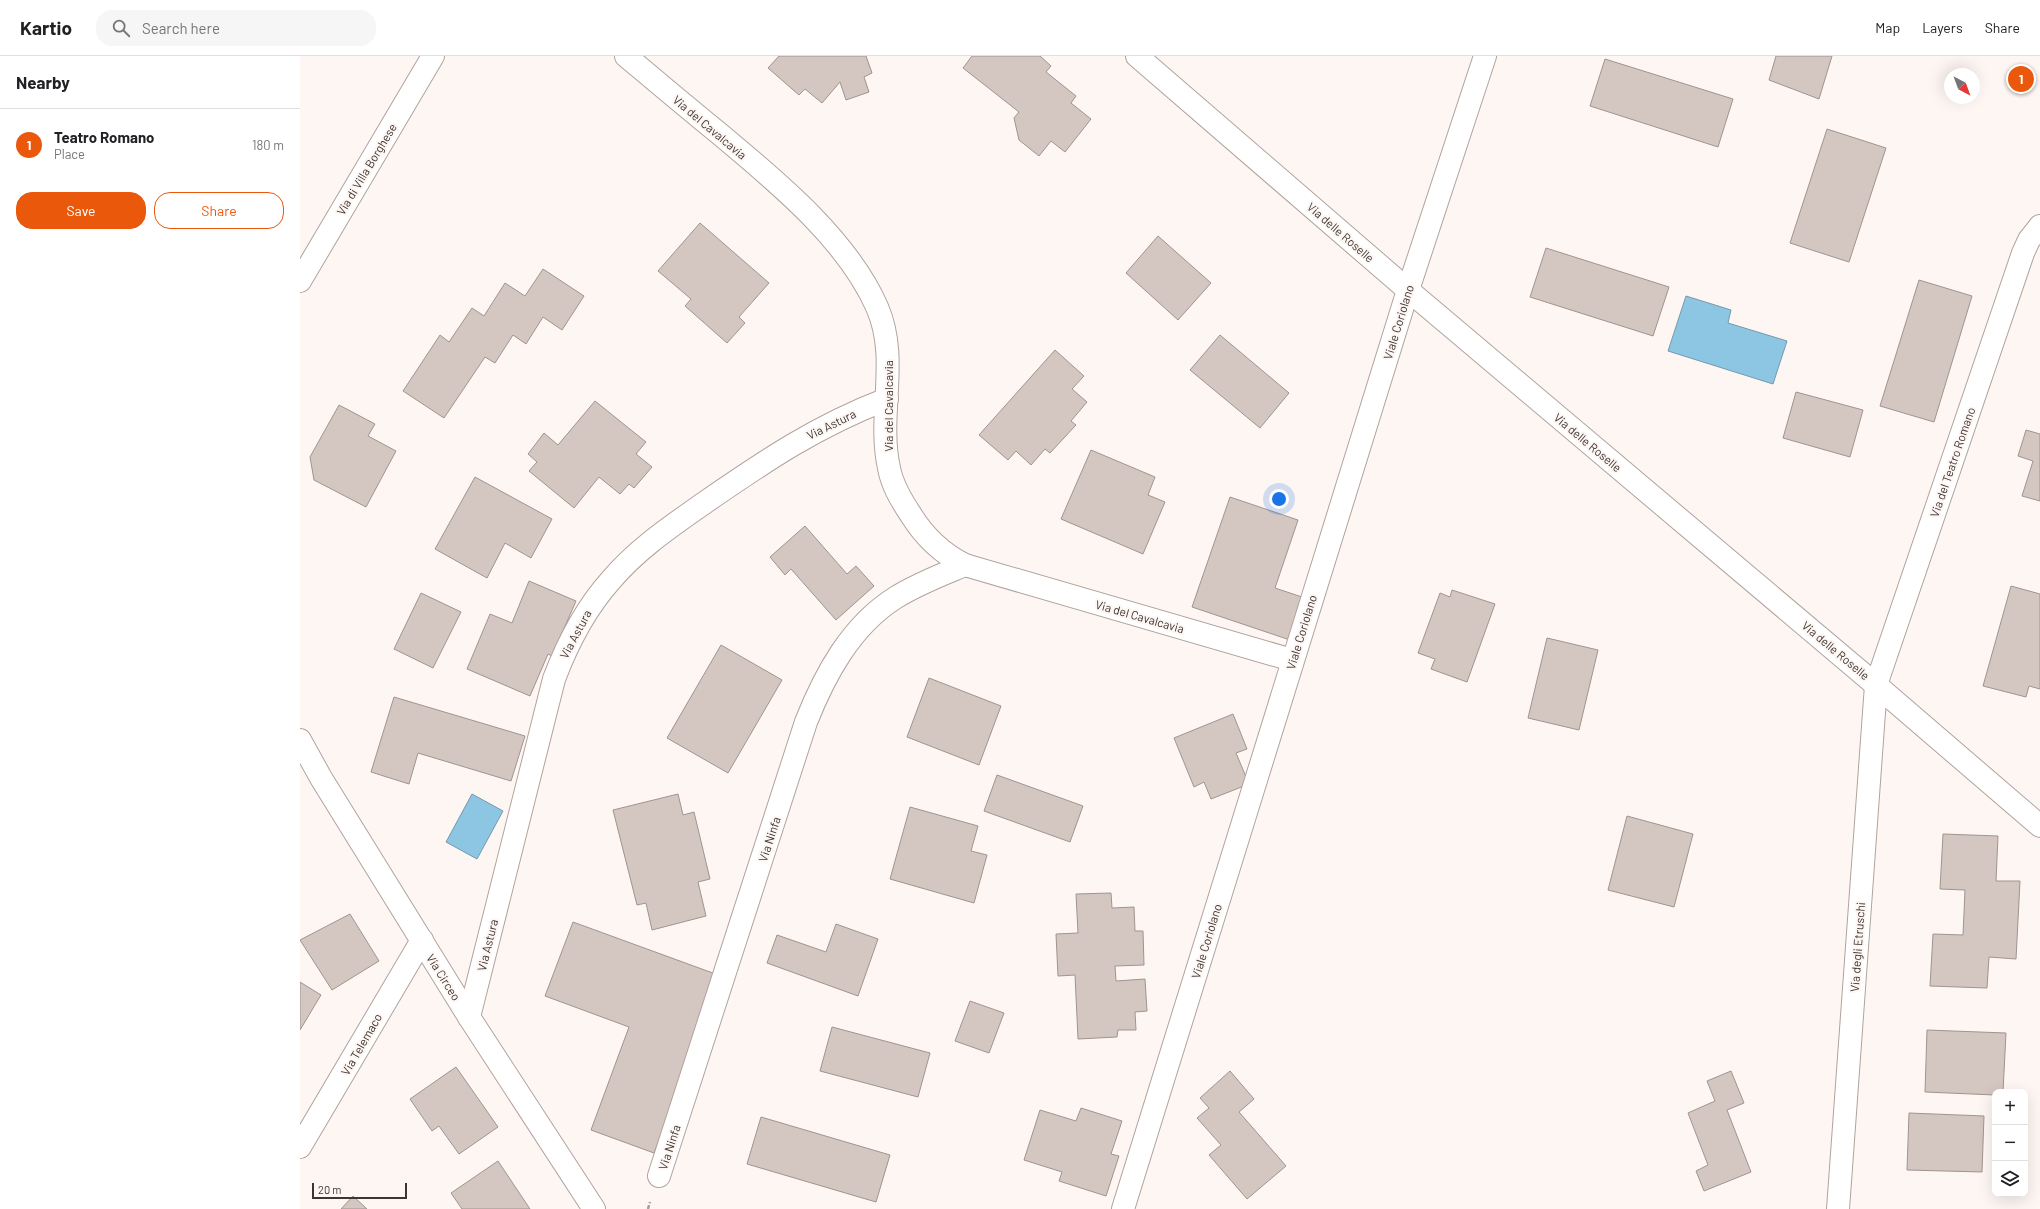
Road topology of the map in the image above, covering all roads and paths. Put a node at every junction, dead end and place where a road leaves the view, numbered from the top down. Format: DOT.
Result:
graph roads {
  1 [pos="433,56"];
  2 [pos="626,56"];
  3 [pos="1137,56"];
  4 [pos="1485,56"];
  5 [pos="2035,233"];
  6 [pos="300,281"];
  7 [pos="1408,290"];
  8 [pos="887,399"];
  9 [pos="964,565"];
  10 [pos="1292,660"];
  11 [pos="1876,685"];
  12 [pos="300,740"];
  13 [pos="2040,826"];
  14 [pos="422,940"];
  15 [pos="469,1017"];
  16 [pos="300,1147"];
  17 [pos="659,1176"];
  18 [pos="594,1209"];
  19 [pos="1123,1209"];
  20 [pos="1838,1209"];
  1 -- 6 [label="street, Via di Villa Borghese"];
  2 -- 8 [label="street, Via del Cavalcavia"];
  3 -- 7 [label="street, Via delle Roselle"];
  4 -- 7 [label="street, Viale Coriolano"];
  5 -- 11 [label="street, Via del Teatro Romano"];
  7 -- 10 [label="street, Viale Coriolano"];
  7 -- 11 [label="street, Via delle Roselle"];
  8 -- 9 [label="street, Via del Cavalcavia"];
  8 -- 15 [label="street, Via Astura"];
  9 -- 10 [label="street, Via del Cavalcavia"];
  9 -- 17 [label="street, Via Ninfa"];
  10 -- 19 [label="street, Viale Coriolano"];
  11 -- 13 [label="street, Via delle Roselle"];
  11 -- 20 [label="street, Via degli Etruschi"];
  12 -- 14 [label="street, Via Circeo"];
  14 -- 15 [label="street, Via Circeo"];
  14 -- 16 [label="street, Via Telemaco"];
  15 -- 18 [label="street, Via Circeo"];
}
